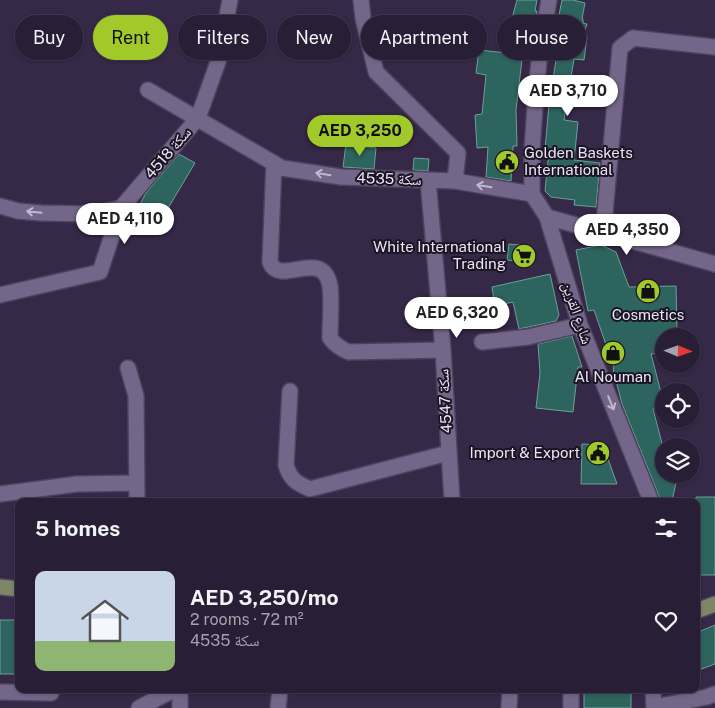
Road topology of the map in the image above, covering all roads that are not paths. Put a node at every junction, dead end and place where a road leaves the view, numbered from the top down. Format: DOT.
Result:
graph roads {
  1 [pos="230,0"];
  2 [pos="361,0"];
  3 [pos="549,0"];
  4 [pos="715,47"];
  5 [pos="148,90"];
  6 [pos="198,118"];
  7 [pos="274,163"];
  8 [pos="428,180"];
  9 [pos="455,181"];
  10 [pos="532,194"];
  11 [pos="0,206"];
  12 [pos="121,208"];
  13 [pos="547,217"];
  14 [pos="603,234"];
  15 [pos="715,264"];
  16 [pos="0,296"];
  17 [pos="580,325"];
  18 [pos="482,342"];
  19 [pos="443,350"];
  20 [pos="128,368"];
  21 [pos="290,391"];
  22 [pos="448,453"];
  23 [pos="136,483"];
  24 [pos="0,494"];
  25 [pos="137,498"];
  26 [pos="452,498"];
  27 [pos="650,498"];
  28 [pos="0,588"];
  29 [pos="15,589"];
  30 [pos="715,604"];
  31 [pos="700,610"];
  32 [pos="0,692"];
  33 [pos="15,692"];
  34 [pos="167,693"];
  35 [pos="180,693"];
  36 [pos="280,693"];
  37 [pos="510,693"];
  38 [pos="571,693"];
  39 [pos="653,693"];
  40 [pos="710,700"];
  41 [pos="138,708"];
  42 [pos="180,708"];
  43 [pos="278,708"];
  44 [pos="509,708"];
  45 [pos="571,708"];
  46 [pos="654,708"];
  1 -- 6 [label="street"];
  2 -- 9 [label="street"];
  3 -- 10 [label="street"];
  4 -- 14 [label="street"];
  5 -- 6 [label="street, سكة 4535"];
  6 -- 7 [label="street, سكة 4535"];
  6 -- 12 [label="street, سكة 4518"];
  8 -- 7 [label="street, سكة 4535, one-way"];
  7 -- 19 [label="street"];
  8 -- 9 [label="street, سكة 4535"];
  8 -- 19 [label="street, سكة 4547"];
  10 -- 9 [label="street, سكة 4535, one-way"];
  10 -- 13 [label="street, شارع القرين"];
  12 -- 11 [label="street, one-way"];
  12 -- 16 [label="street"];
  13 -- 14 [label="street"];
  13 -- 17 [label="street, شارع القرين"];
  14 -- 15 [label="street"];
  17 -- 18 [label="street"];
  17 -- 27 [label="street, شارع القرين, one-way"];
  19 -- 22 [label="street, سكة 4547"];
  20 -- 23 [label="street"];
  21 -- 22 [label="street"];
  22 -- 26 [label="street, سكة 4547"];
  23 -- 24 [label="street"];
  23 -- 25 [label="street"];
  28 -- 29 [label="main road"];
  30 -- 31 [label="main road"];
  32 -- 33 [label="street"];
  34 -- 41 [label="street"];
  35 -- 42 [label="street"];
  36 -- 43 [label="street"];
  37 -- 44 [label="street"];
  38 -- 45 [label="street"];
  39 -- 46 [label="street"];
  40 -- 46 [label="street"];
}
